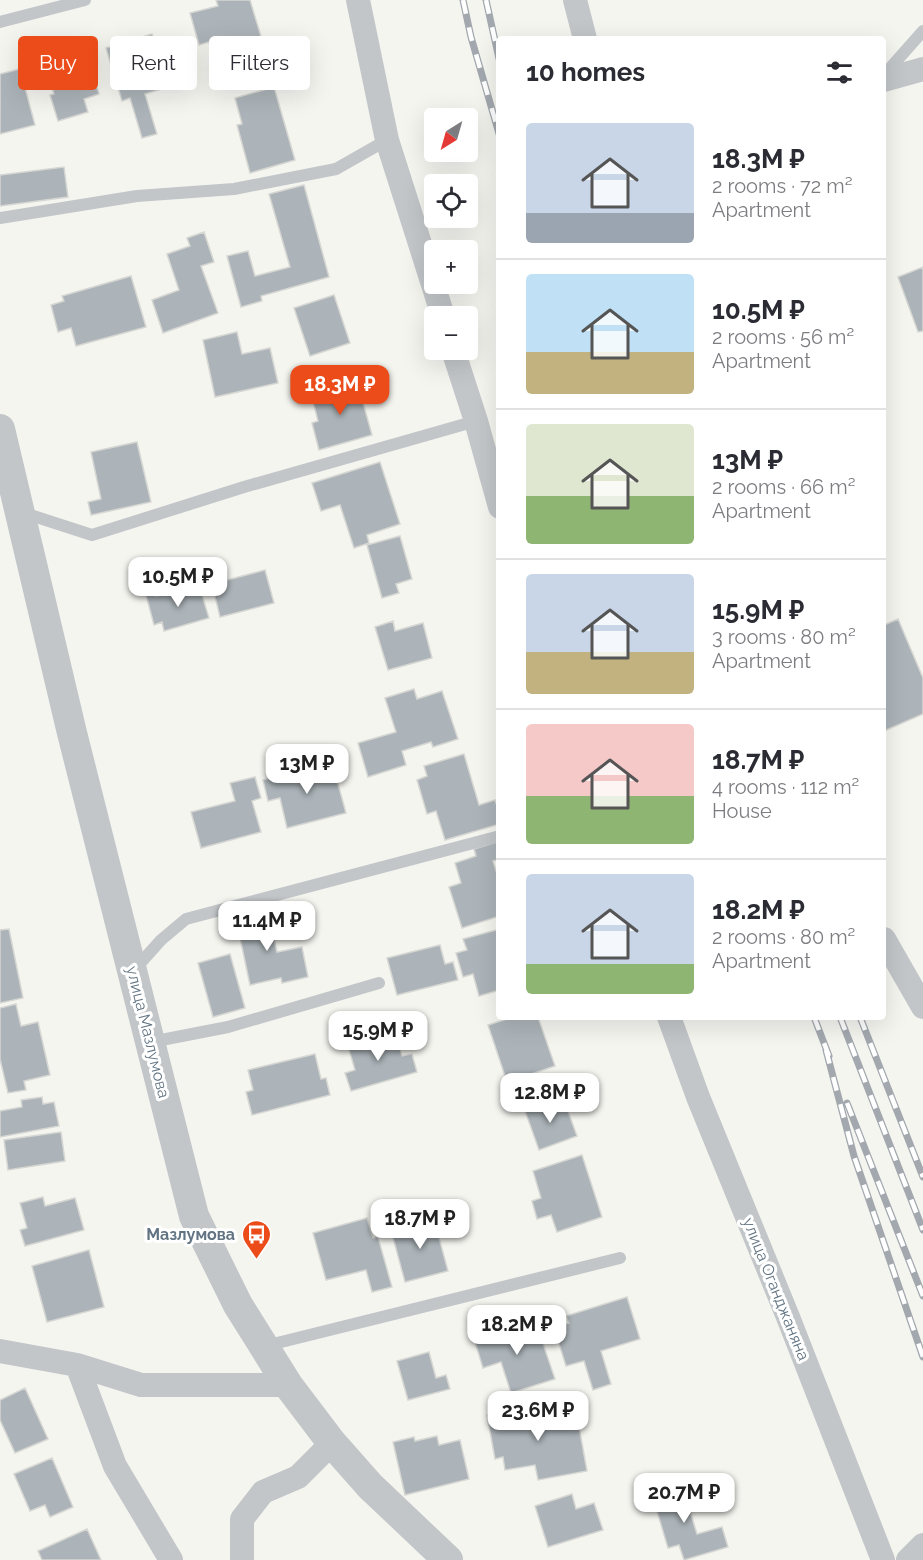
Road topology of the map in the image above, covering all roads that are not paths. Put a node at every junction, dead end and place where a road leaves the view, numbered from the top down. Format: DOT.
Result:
graph roads {
  1 [pos="85,0"];
  2 [pos="358,0"];
  3 [pos="576,0"];
  4 [pos="0,22"];
  5 [pos="923,31"];
  6 [pos="584,36"];
  7 [pos="923,69"];
  8 [pos="886,73"];
  9 [pos="886,79"];
  10 [pos="387,140"];
  11 [pos="0,218"];
  12 [pos="440,306"];
  13 [pos="456,360"];
  14 [pos="476,421"];
  15 [pos="0,429"];
  16 [pos="496,493"];
  17 [pos="20,512"];
  18 [pos="496,837"];
  19 [pos="886,942"];
  20 [pos="132,972"];
  21 [pos="380,983"];
  22 [pos="923,1007"];
  23 [pos="670,1020"];
  24 [pos="150,1043"];
  25 [pos="620,1258"];
  26 [pos="264,1346"];
  27 [pos="0,1351"];
  28 [pos="77,1365"];
  29 [pos="288,1385"];
  30 [pos="332,1443"];
  31 [pos="923,1545"];
  32 [pos="171,1560"];
  33 [pos="242,1560"];
  34 [pos="448,1560"];
  35 [pos="883,1560"];
  36 [pos="908,1560"];
  1 -- 4 [label="lane"];
  2 -- 10 [label="street"];
  3 -- 6 [label="street"];
  5 -- 8 [label="lane"];
  7 -- 9 [label="street"];
  10 -- 11 [label="lane"];
  10 -- 12 [label="street"];
  13 -- 14 [label="street"];
  14 -- 16 [label="street"];
  14 -- 17 [label="lane"];
  15 -- 17 [label="street, улица Мазлумова"];
  17 -- 20 [label="street, улица Мазлумова"];
  18 -- 20 [label="lane"];
  19 -- 22 [label="street"];
  20 -- 24 [label="street, улица Мазлумова"];
  21 -- 24 [label="lane"];
  23 -- 35 [label="street, улица Оганджаняна"];
  24 -- 26 [label="street, улица Мазлумова"];
  25 -- 26 [label="lane"];
  26 -- 29 [label="street, улица Мазлумова"];
  27 -- 28 [label="street"];
  28 -- 29 [label="street"];
  28 -- 32 [label="street"];
  29 -- 30 [label="street, улица Мазлумова"];
  30 -- 33 [label="street"];
  30 -- 34 [label="street, улица Мазлумова"];
  31 -- 36 [label="street"];
}
